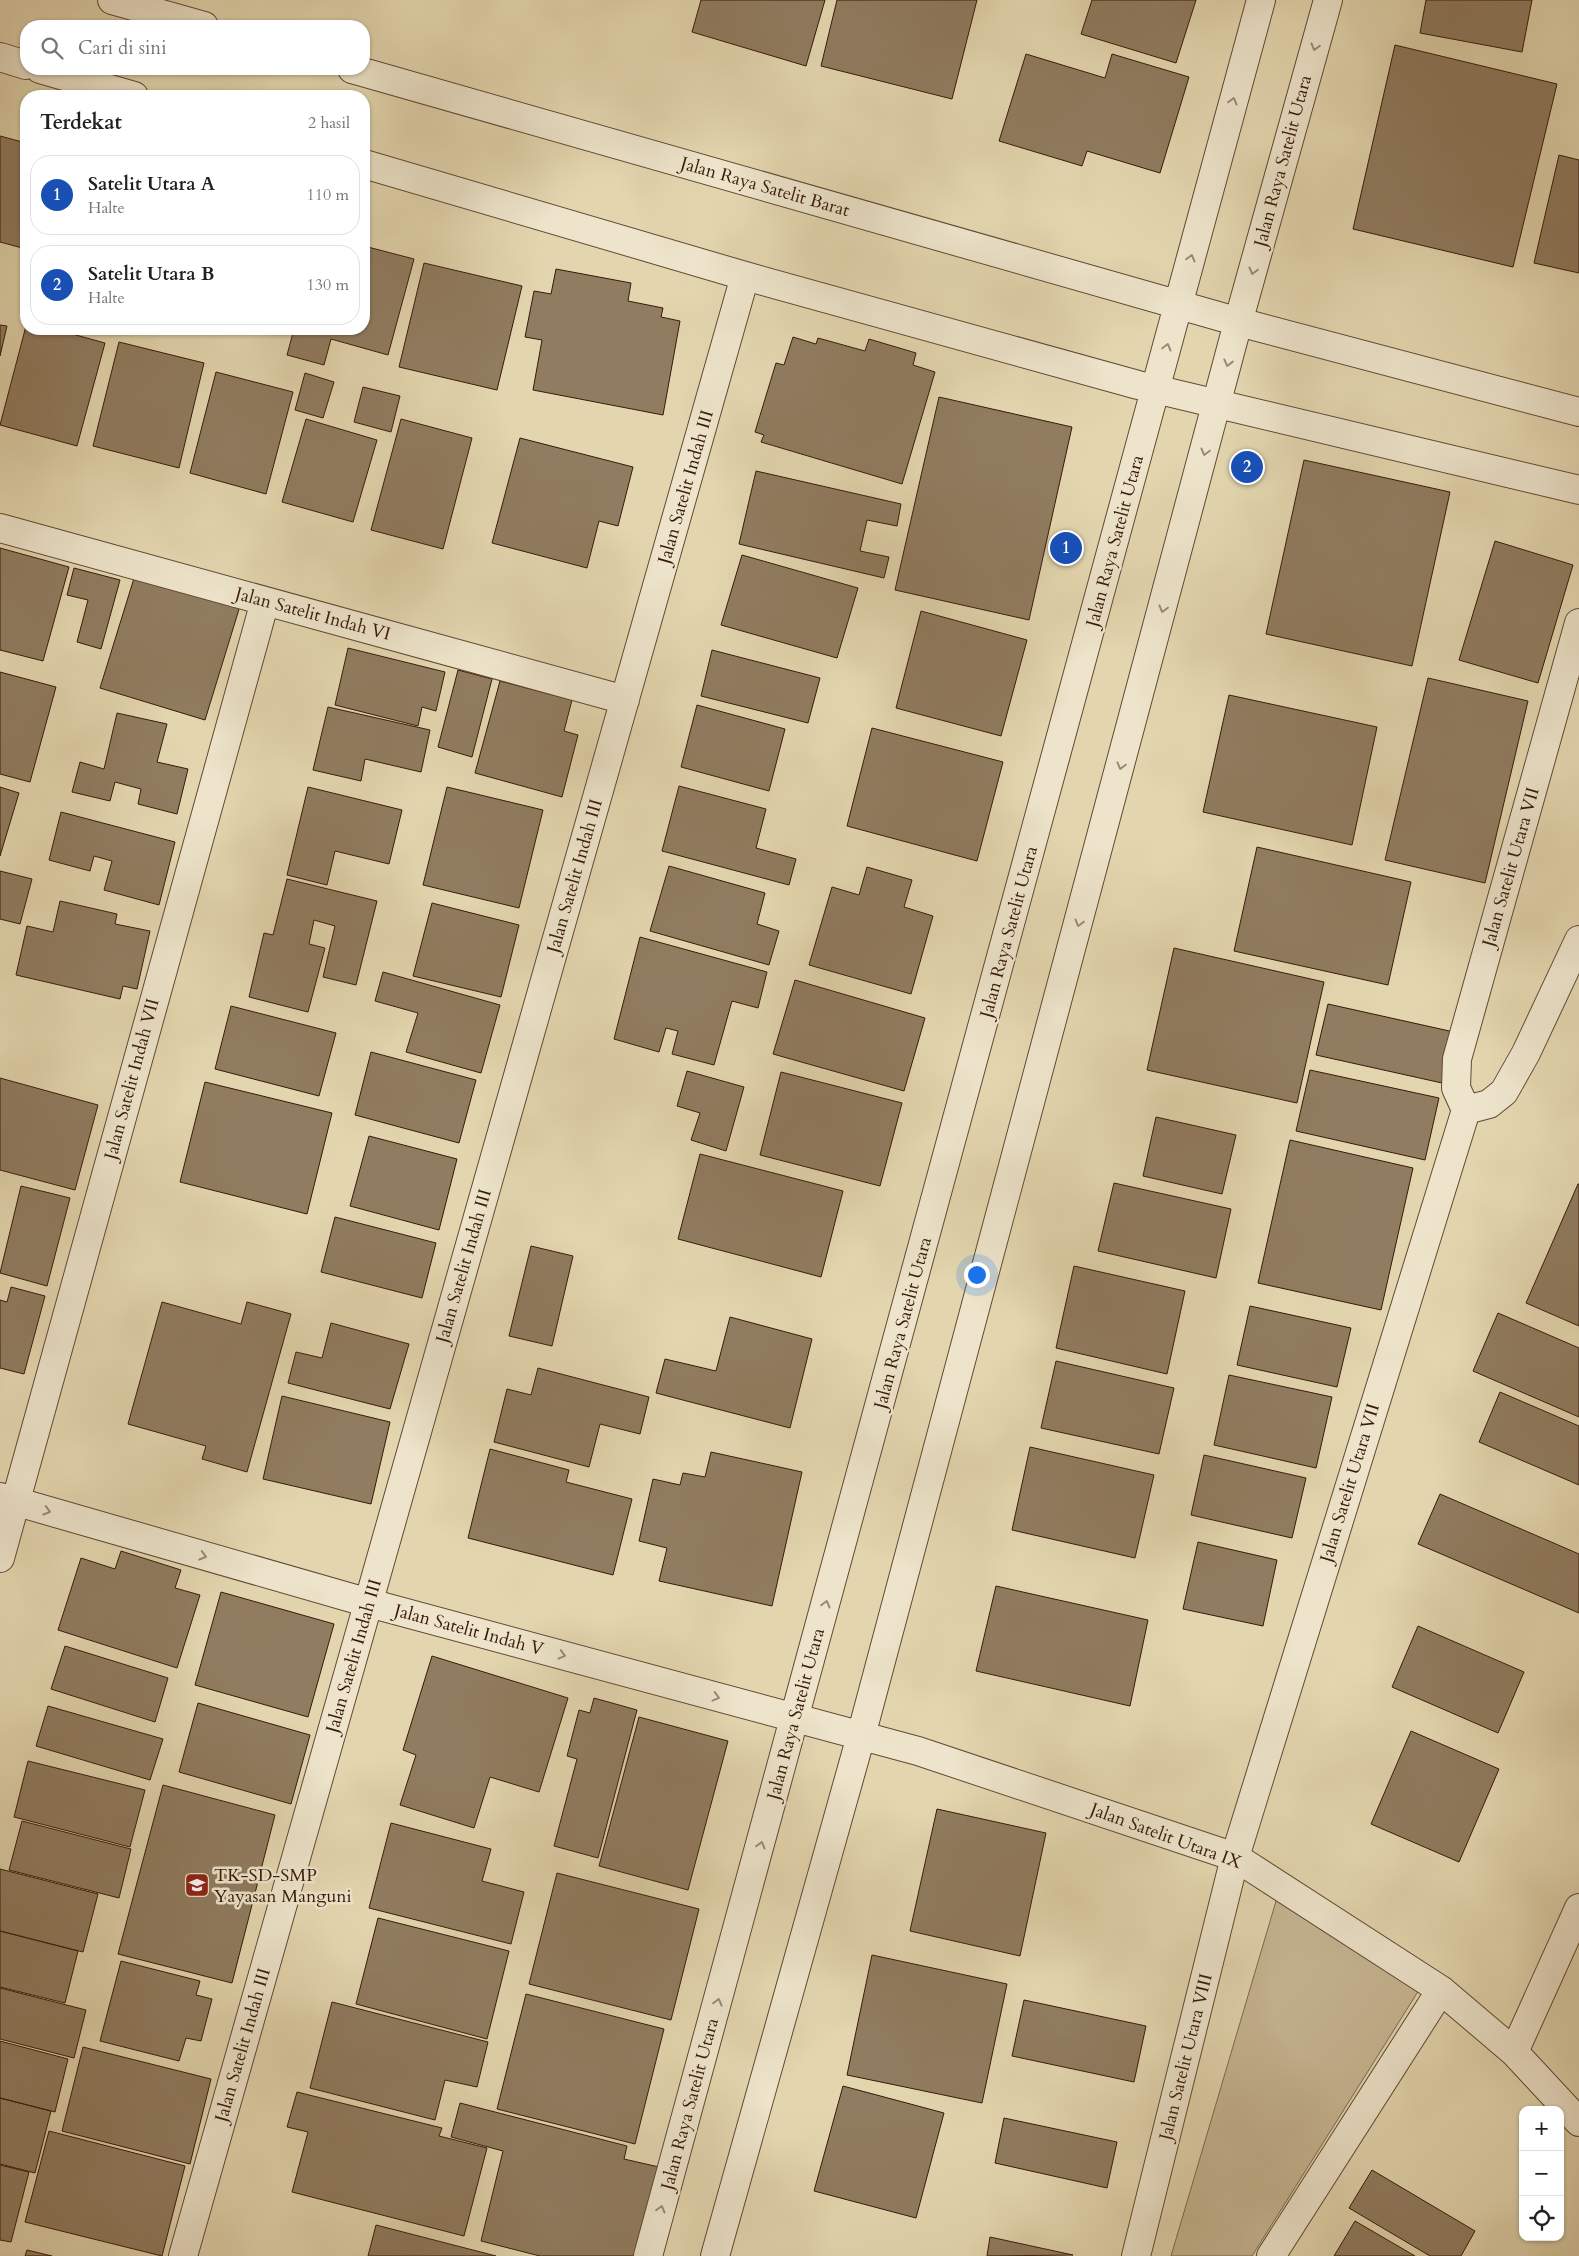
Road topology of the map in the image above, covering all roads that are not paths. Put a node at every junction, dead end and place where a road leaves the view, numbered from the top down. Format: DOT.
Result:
graph roads {
  1 [pos="112,0"];
  2 [pos="1261,0"];
  3 [pos="1328,0"];
  4 [pos="183,20"];
  5 [pos="0,57"];
  6 [pos="20,63"];
  7 [pos="370,74"];
  8 [pos="61,75"];
  9 [pos="113,90"];
  10 [pos="370,166"];
  11 [pos="745,276"];
  12 [pos="1178,305"];
  13 [pos="1239,322"];
  14 [pos="1156,389"];
  15 [pos="1217,404"];
  16 [pos="1579,412"];
  17 [pos="1579,490"];
  18 [pos="0,528"];
  19 [pos="265,601"];
  20 [pos="1579,624"];
  21 [pos="625,700"];
  22 [pos="1579,940"];
  23 [pos="1466,1110"];
  24 [pos="8,1500"];
  25 [pos="0,1558"];
  26 [pos="369,1603"];
  27 [pos="795,1718"];
  28 [pos="861,1736"];
  29 [pos="1235,1857"];
  30 [pos="1579,1908"];
  31 [pos="1441,1990"];
  32 [pos="1514,2052"];
  33 [pos="1579,2122"];
  34 [pos="184,2256"];
  35 [pos="648,2256"];
  36 [pos="715,2256"];
  37 [pos="1136,2256"];
  38 [pos="1271,2256"];
  1 -- 4 [label="street"];
  12 -- 2 [label="street, Jalan Raya Satelit Utara, one-way"];
  3 -- 13 [label="street, Jalan Raya Satelit Utara, one-way"];
  5 -- 6 [label="street"];
  7 -- 12 [label="street, Jalan Raya Satelit Barat"];
  8 -- 9 [label="street"];
  10 -- 11 [label="street"];
  11 -- 14 [label="street"];
  11 -- 21 [label="street, Jalan Satelit Indah III"];
  12 -- 13 [label="street"];
  14 -- 12 [label="street, Jalan Raya Satelit Utara, one-way"];
  13 -- 15 [label="street, Jalan Raya Satelit Utara, one-way"];
  13 -- 16 [label="street"];
  14 -- 15 [label="street"];
  27 -- 14 [label="street, Jalan Raya Satelit Utara, one-way"];
  15 -- 17 [label="street"];
  15 -- 28 [label="street, Jalan Raya Satelit Utara, one-way"];
  18 -- 19 [label="street, Jalan Satelit Indah VI"];
  19 -- 21 [label="street, Jalan Satelit Indah VI"];
  19 -- 24 [label="street, Jalan Satelit Indah VII"];
  20 -- 23 [label="street, Jalan Satelit Utara VII"];
  21 -- 26 [label="street, Jalan Satelit Indah III"];
  22 -- 23 [label="street"];
  23 -- 29 [label="street, Jalan Satelit Utara VII"];
  24 -- 25 [label="street, Jalan Satelit Indah VII"];
  24 -- 26 [label="street, Jalan Satelit Indah V, one-way"];
  26 -- 27 [label="street, Jalan Satelit Indah V, one-way"];
  26 -- 34 [label="street, Jalan Satelit Indah III"];
  27 -- 28 [label="street, Jalan Satelit Utara IX"];
  35 -- 27 [label="street, Jalan Raya Satelit Utara, one-way"];
  28 -- 29 [label="street, Jalan Satelit Utara IX"];
  28 -- 36 [label="street, Jalan Raya Satelit Utara"];
  29 -- 31 [label="street, Jalan Satelit Utara IX"];
  29 -- 37 [label="street, Jalan Satelit Utara VIII"];
  30 -- 32 [label="street"];
  31 -- 32 [label="street, Jalan Satelit Utara IX"];
  31 -- 38 [label="street"];
  32 -- 33 [label="street, Jalan Satelit Utara IX"];
}
